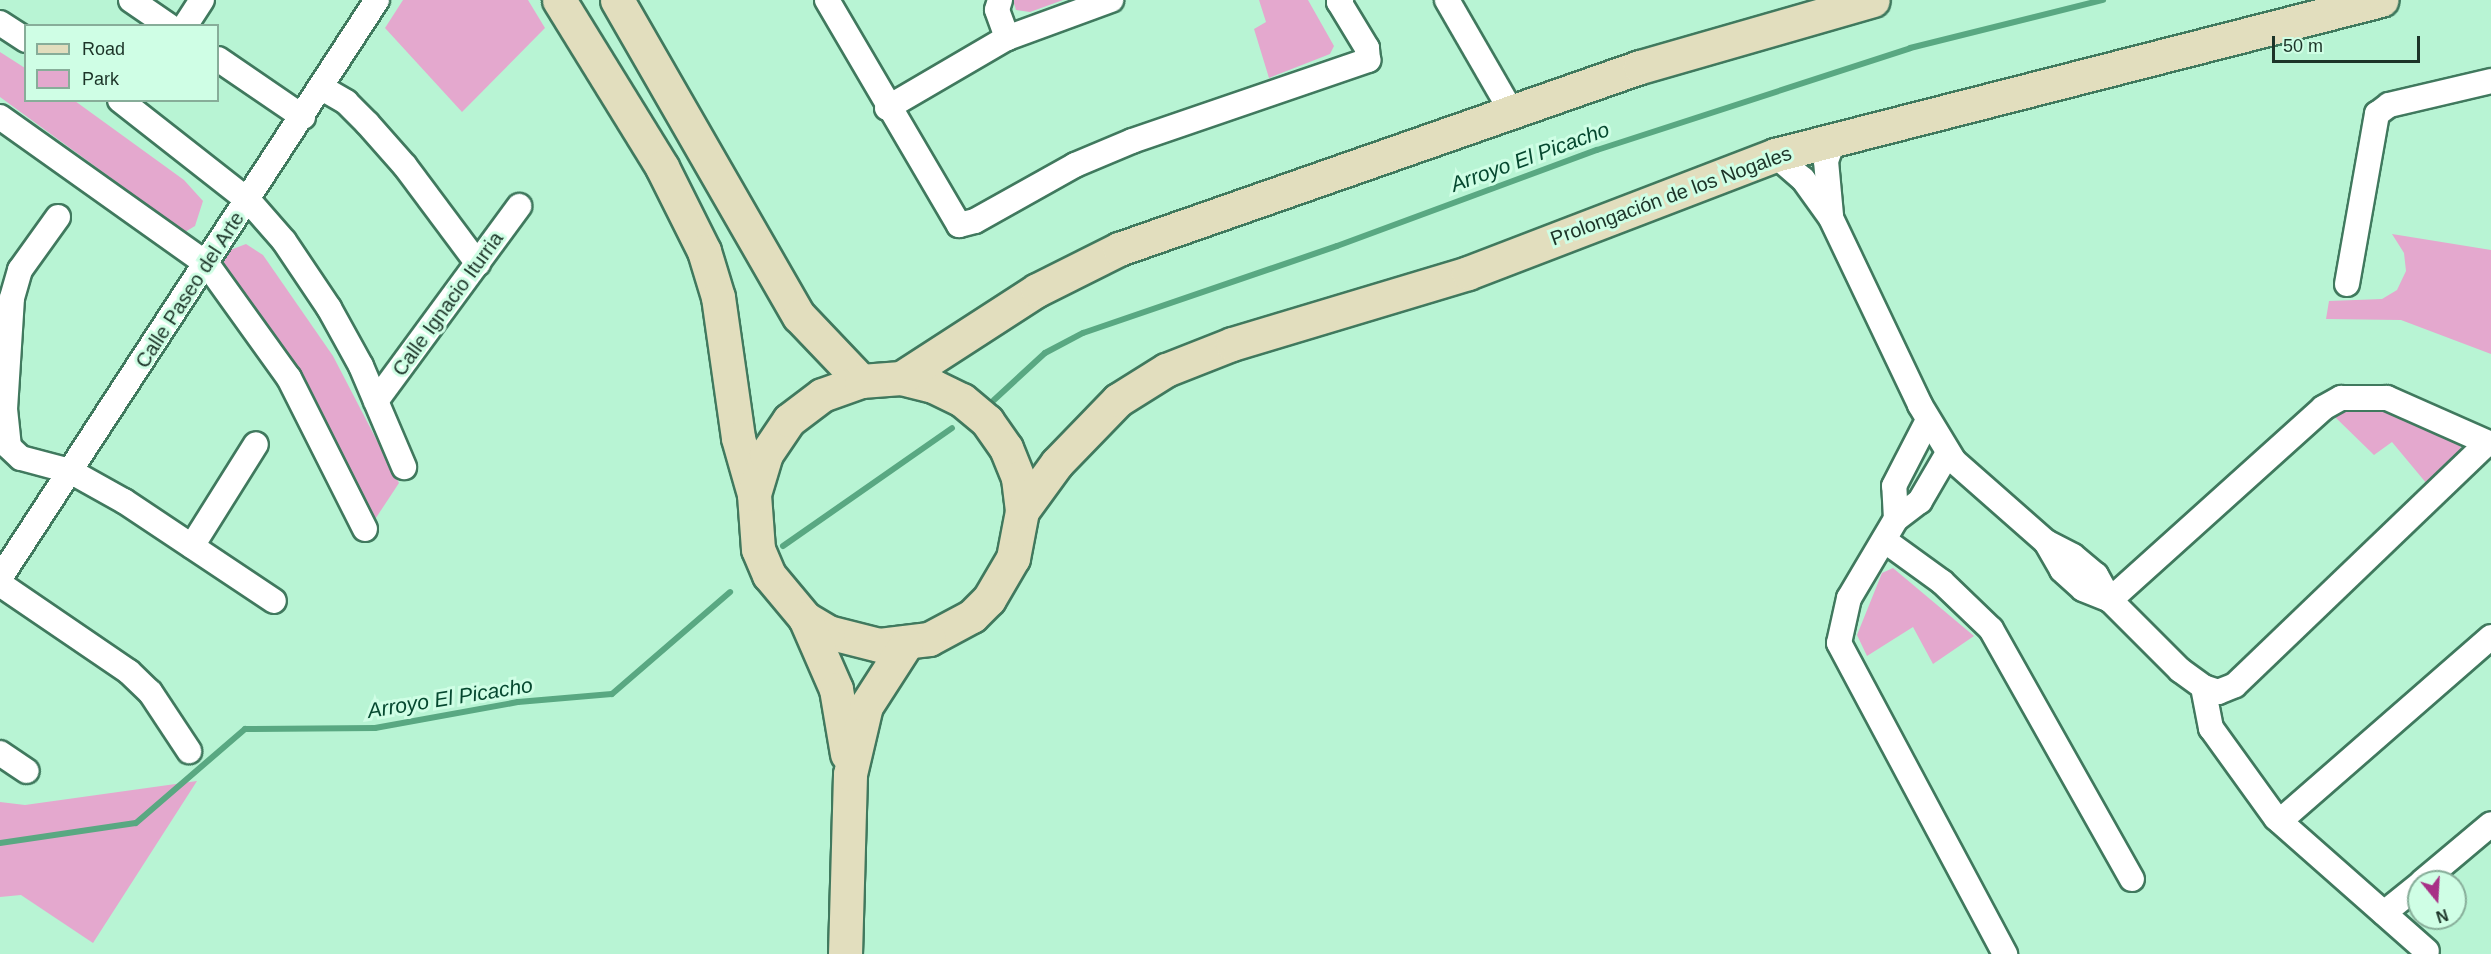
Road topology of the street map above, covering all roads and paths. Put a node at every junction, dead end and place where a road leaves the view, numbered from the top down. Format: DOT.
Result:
graph roads {
  1 [pos="131,0"];
  2 [pos="202,0"];
  3 [pos="377,0"];
  4 [pos="559,0"];
  5 [pos="617,0"];
  6 [pos="827,0"];
  7 [pos="1000,0"];
  8 [pos="1111,0"];
  9 [pos="1339,0"];
  10 [pos="1447,0"];
  11 [pos="1873,0"];
  12 [pos="2381,0"];
  13 [pos="0,23"];
  14 [pos="166,24"];
  15 [pos="186,24"];
  16 [pos="1007,38"];
  17 [pos="24,39"];
  18 [pos="219,60"];
  19 [pos="2491,81"];
  20 [pos="322,88"];
  21 [pos="123,102"];
  22 [pos="887,108"];
  23 [pos="1511,111"];
  24 [pos="0,117"];
  25 [pos="303,117"];
  26 [pos="1834,139"];
  27 [pos="1775,155"];
  28 [pos="249,201"];
  29 [pos="519,206"];
  30 [pos="57,217"];
  31 [pos="1831,218"];
  32 [pos="207,264"];
  33 [pos="478,264"];
  34 [pos="2347,284"];
  35 [pos="901,378"];
  36 [pos="861,381"];
  37 [pos="376,401"];
  38 [pos="1928,420"];
  39 [pos="256,444"];
  40 [pos="2489,444"];
  41 [pos="1948,453"];
  42 [pos="404,467"];
  43 [pos="70,471"];
  44 [pos="754,494"];
  45 [pos="1022,511"];
  46 [pos="1896,519"];
  47 [pos="364,530"];
  48 [pos="1884,540"];
  49 [pos="192,546"];
  50 [pos="0,578"];
  51 [pos="0,584"];
  52 [pos="2110,600"];
  53 [pos="274,601"];
  54 [pos="805,618"];
  55 [pos="2491,638"];
  56 [pos="906,644"];
  57 [pos="2203,687"];
  58 [pos="189,751"];
  59 [pos="0,753"];
  60 [pos="27,771"];
  61 [pos="850,774"];
  62 [pos="2280,821"];
  63 [pos="2491,824"];
  64 [pos="2436,870"];
  65 [pos="2132,879"];
  66 [pos="2407,894"];
  67 [pos="2384,913"];
  68 [pos="2427,951"];
  69 [pos="845,954"];
  70 [pos="2005,954"];
  1 -- 14 [label="street"];
  2 -- 15 [label="street"];
  3 -- 20 [label="street, Calle Paseo del Arte"];
  4 -- 44 [label="main road, Prolongación de los Nogales"];
  5 -- 36 [label="main road"];
  6 -- 22 [label="street"];
  7 -- 16 [label="street"];
  8 -- 16 [label="street"];
  9 -- 22 [label="street"];
  10 -- 23 [label="street"];
  11 -- 23 [label="main road, Prolongación de los Nogales"];
  12 -- 26 [label="main road, Prolongación de los Nogales"];
  13 -- 17 [label="street"];
  16 -- 22 [label="street"];
  18 -- 25 [label="street"];
  19 -- 34 [label="street"];
  20 -- 25 [label="street, Calle Paseo del Arte"];
  20 -- 33 [label="street"];
  21 -- 28 [label="street"];
  23 -- 35 [label="main road, Prolongación de los Nogales"];
  24 -- 32 [label="street"];
  25 -- 28 [label="street, Calle Paseo del Arte"];
  26 -- 27 [label="main road, Prolongación de los Nogales"];
  26 -- 31 [label="street"];
  27 -- 31 [label="street"];
  27 -- 45 [label="main road, Prolongación de los Nogales"];
  28 -- 32 [label="street, Calle Paseo del Arte"];
  28 -- 37 [label="street"];
  29 -- 33 [label="street, Calle Ignacio Iturria"];
  30 -- 43 [label="street"];
  31 -- 38 [label="street"];
  32 -- 43 [label="street, Calle Paseo del Arte"];
  32 -- 47 [label="street"];
  33 -- 37 [label="street, Calle Ignacio Iturria"];
  35 -- 36 [label="main road, Prolongación de los Nogales"];
  35 -- 45 [label="main road, Prolongación de los Nogales"];
  36 -- 44 [label="main road, Prolongación de los Nogales"];
  37 -- 42 [label="street"];
  38 -- 41 [label="street"];
  38 -- 46 [label="street"];
  39 -- 49 [label="street"];
  40 -- 52 [label="street"];
  40 -- 57 [label="street"];
  41 -- 46 [label="street"];
  41 -- 52 [label="street"];
  43 -- 49 [label="street"];
  43 -- 50 [label="street, Calle Paseo del Arte"];
  44 -- 54 [label="main road, Prolongación de los Nogales"];
  45 -- 56 [label="main road, Prolongación de los Nogales"];
  46 -- 48 [label="street"];
  48 -- 65 [label="street"];
  48 -- 70 [label="street"];
  49 -- 53 [label="street"];
  51 -- 58 [label="street"];
  52 -- 57 [label="street"];
  54 -- 56 [label="main road, Prolongación de los Nogales"];
  54 -- 61 [label="main road"];
  55 -- 62 [label="street"];
  56 -- 61 [label="main road"];
  57 -- 62 [label="street"];
  59 -- 60 [label="street"];
  61 -- 69 [label="main road"];
  62 -- 67 [label="street"];
  63 -- 64 [label="street"];
  66 -- 67 [label="street"];
  67 -- 68 [label="street"];
}
